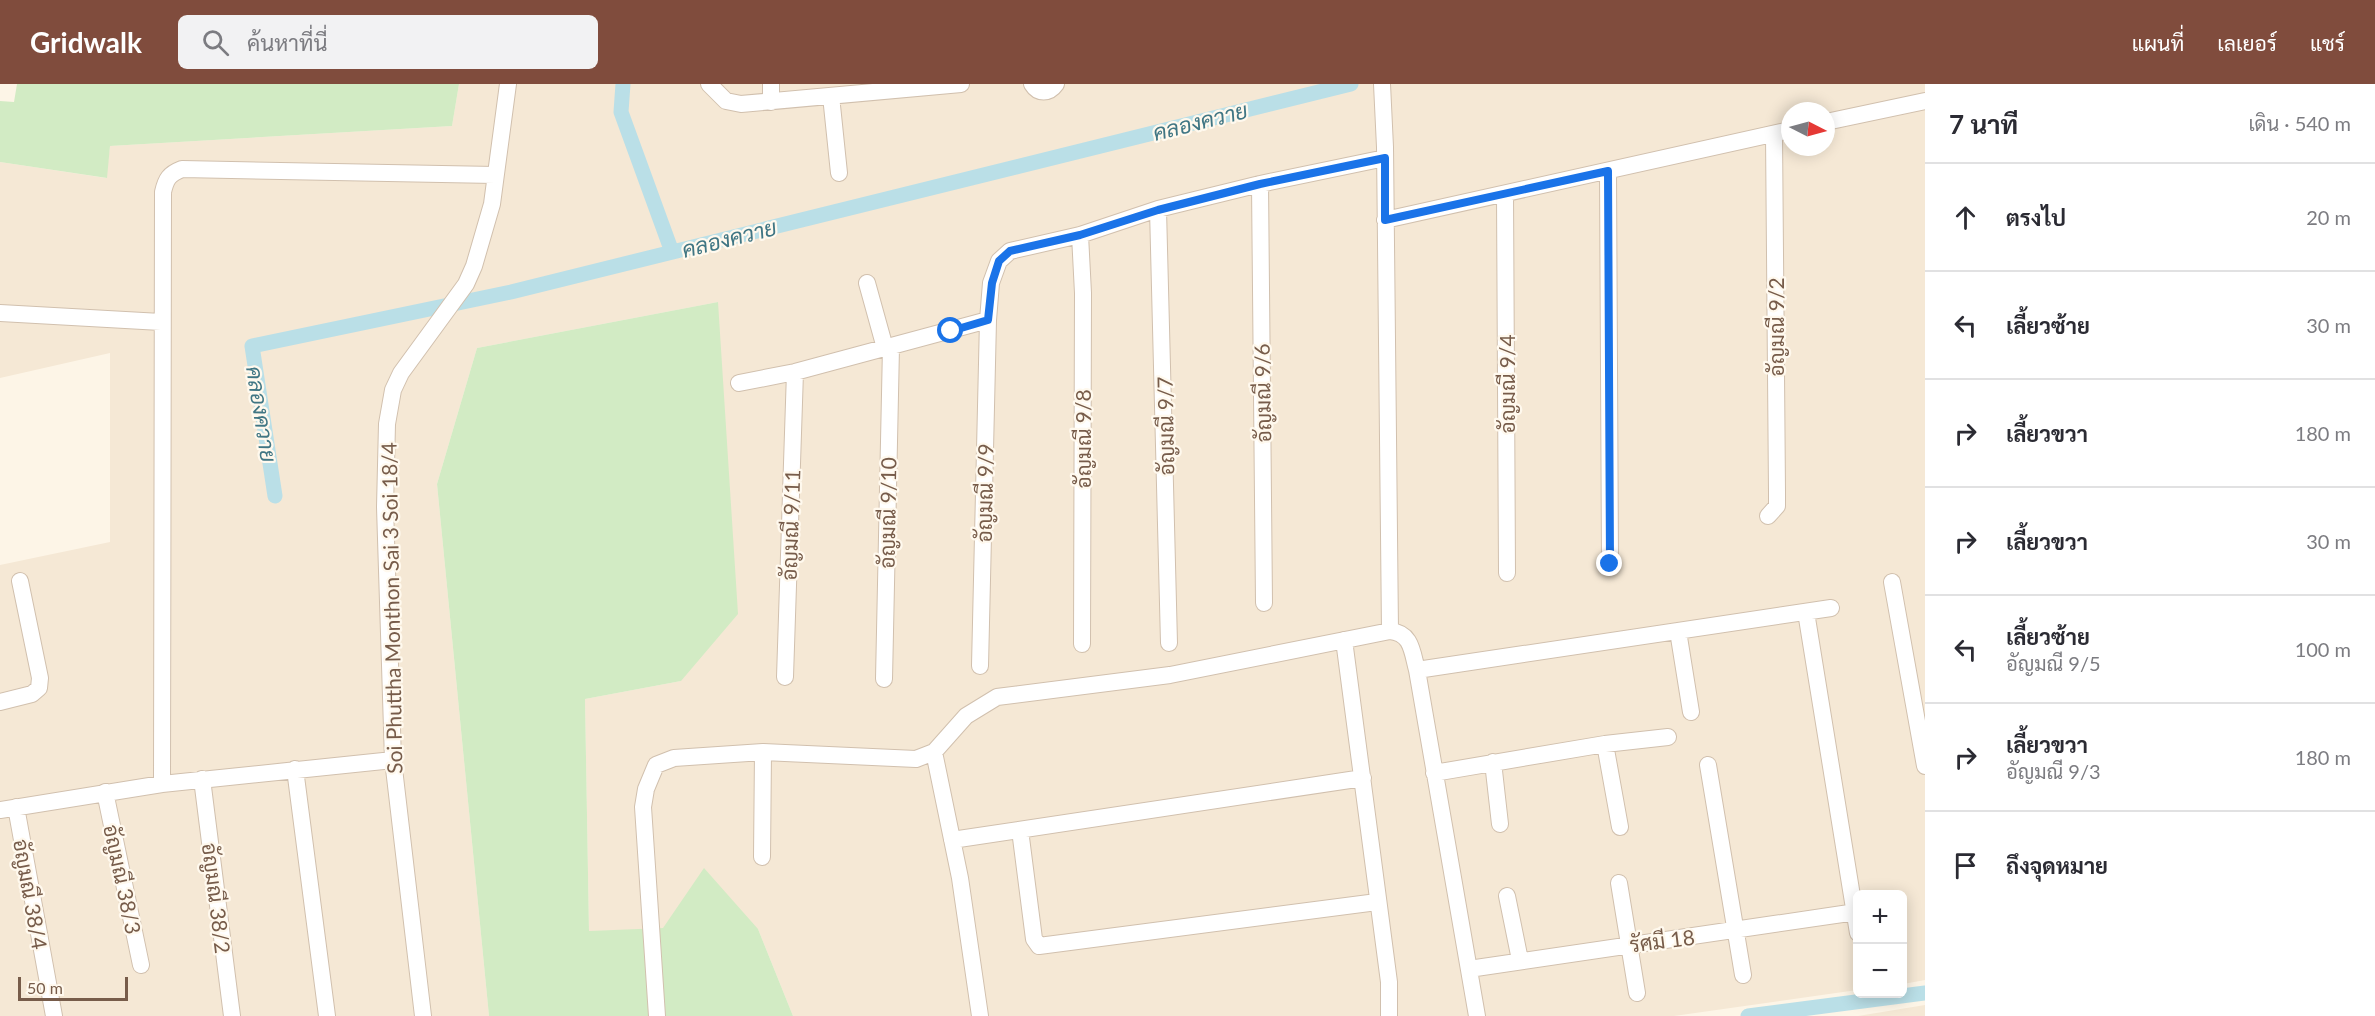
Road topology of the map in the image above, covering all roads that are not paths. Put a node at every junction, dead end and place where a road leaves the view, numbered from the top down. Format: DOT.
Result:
graph roads {
  1 [pos="508,84"];
  2 [pos="709,84"];
  3 [pos="771,84"];
  4 [pos="961,84"];
  5 [pos="1032,84"];
  6 [pos="1056,84"];
  7 [pos="1382,84"];
  8 [pos="874,88"];
  9 [pos="831,96"];
  10 [pos="1925,101"];
  11 [pos="771,102"];
  12 [pos="1835,120"];
  13 [pos="1781,132"];
  14 [pos="1385,153"];
  15 [pos="1782,156"];
  16 [pos="1608,171"];
  17 [pos="839,173"];
  18 [pos="495,175"];
  19 [pos="1260,184"];
  20 [pos="1504,194"];
  21 [pos="1158,210"];
  22 [pos="1385,220"];
  23 [pos="1080,235"];
  24 [pos="867,283"];
  25 [pos="0,314"];
  26 [pos="988,320"];
  27 [pos="161,322"];
  28 [pos="888,347"];
  29 [pos="795,372"];
  30 [pos="739,384"];
  31 [pos="1768,516"];
  32 [pos="1610,564"];
  33 [pos="1507,573"];
  34 [pos="21,581"];
  35 [pos="1892,582"];
  36 [pos="1264,603"];
  37 [pos="1831,608"];
  38 [pos="1806,612"];
  39 [pos="1390,631"];
  40 [pos="1678,631"];
  41 [pos="1344,640"];
  42 [pos="1169,643"];
  43 [pos="1082,644"];
  44 [pos="980,666"];
  45 [pos="1417,670"];
  46 [pos="785,677"];
  47 [pos="884,679"];
  48 [pos="0,702"];
  49 [pos="1691,712"];
  50 [pos="1668,737"];
  51 [pos="1605,744"];
  52 [pos="763,752"];
  53 [pos="934,752"];
  54 [pos="393,760"];
  55 [pos="1493,762"];
  56 [pos="1925,764"];
  57 [pos="1708,765"];
  58 [pos="295,770"];
  59 [pos="1434,772"];
  60 [pos="1363,778"];
  61 [pos="202,779"];
  62 [pos="162,784"];
  63 [pos="105,792"];
  64 [pos="8,808"];
  65 [pos="1500,824"];
  66 [pos="1620,827"];
  67 [pos="1020,830"];
  68 [pos="952,840"];
  69 [pos="762,857"];
  70 [pos="1619,883"];
  71 [pos="1853,894"];
  72 [pos="1507,896"];
  73 [pos="1377,902"];
  74 [pos="1853,912"];
  75 [pos="1735,930"];
  76 [pos="1629,944"];
  77 [pos="1520,960"];
  78 [pos="141,966"];
  79 [pos="1469,969"];
  80 [pos="1743,975"];
  81 [pos="1637,993"];
  82 [pos="54,1016"];
  83 [pos="232,1016"];
  84 [pos="327,1016"];
  85 [pos="423,1016"];
  86 [pos="657,1016"];
  87 [pos="980,1016"];
  88 [pos="1389,1016"];
  89 [pos="1477,1016"];
  1 -- 18 [label="street, Soi Phuttha Monthon Sai 3 Soi 18/4"];
  2 -- 11 [label="street"];
  3 -- 11 [label="street"];
  4 -- 8 [label="street"];
  5 -- 6 [label="street"];
  7 -- 14 [label="street"];
  8 -- 9 [label="street"];
  9 -- 11 [label="street"];
  9 -- 17 [label="street"];
  10 -- 12 [label="street"];
  13 -- 16 [label="street"];
  14 -- 19 [label="street, อัญมณี 9/9"];
  14 -- 22 [label="street"];
  15 -- 31 [label="street, อัญมณี 9/2"];
  16 -- 20 [label="street"];
  16 -- 32 [label="street"];
  18 -- 27 [label="street"];
  18 -- 54 [label="street, Soi Phuttha Monthon Sai 3 Soi 18/4"];
  19 -- 21 [label="street, อัญมณี 9/9"];
  19 -- 36 [label="street, อัญมณี 9/6"];
  20 -- 22 [label="street"];
  20 -- 33 [label="street, อัญมณี 9/4"];
  21 -- 23 [label="street, อัญมณี 9/9"];
  21 -- 42 [label="street, อัญมณี 9/7"];
  22 -- 39 [label="street"];
  23 -- 26 [label="street, อัญมณี 9/9"];
  23 -- 43 [label="street, อัญมณี 9/8"];
  24 -- 28 [label="street, อัญมณี 9/10"];
  25 -- 27 [label="street"];
  26 -- 28 [label="street"];
  26 -- 44 [label="street, อัญมณี 9/9"];
  27 -- 62 [label="street"];
  28 -- 29 [label="street"];
  28 -- 47 [label="street, อัญมณี 9/10"];
  29 -- 30 [label="street"];
  29 -- 46 [label="street, อัญมณี 9/11"];
  34 -- 48 [label="street"];
  35 -- 56 [label="street"];
  37 -- 38 [label="street"];
  38 -- 40 [label="street"];
  38 -- 71 [label="street"];
  39 -- 41 [label="street"];
  39 -- 45 [label="street"];
  40 -- 45 [label="street"];
  40 -- 49 [label="street"];
  41 -- 53 [label="street"];
  41 -- 60 [label="street"];
  45 -- 59 [label="street"];
  50 -- 51 [label="street"];
  51 -- 55 [label="street"];
  51 -- 66 [label="street"];
  52 -- 53 [label="street"];
  52 -- 69 [label="street"];
  52 -- 86 [label="street"];
  53 -- 68 [label="street"];
  54 -- 58 [label="street"];
  54 -- 85 [label="street, Soi Phuttha Monthon Sai 3 Soi 18/4"];
  55 -- 59 [label="street"];
  55 -- 65 [label="street"];
  57 -- 75 [label="street"];
  58 -- 61 [label="street"];
  58 -- 84 [label="street"];
  59 -- 79 [label="street"];
  60 -- 67 [label="street"];
  60 -- 73 [label="street"];
  61 -- 62 [label="street"];
  61 -- 83 [label="street, อัญมณี 38/2"];
  62 -- 63 [label="street"];
  63 -- 64 [label="street"];
  63 -- 78 [label="street, อัญมณี 38/3"];
  64 -- 82 [label="street, อัญมณี 38/4"];
  67 -- 68 [label="street"];
  67 -- 73 [label="street"];
  68 -- 87 [label="street"];
  70 -- 76 [label="street"];
  72 -- 77 [label="street"];
  73 -- 88 [label="street"];
  74 -- 75 [label="street, รัศมี 18"];
  75 -- 76 [label="street, รัศมี 18"];
  75 -- 80 [label="street"];
  76 -- 77 [label="street, รัศมี 18"];
  76 -- 81 [label="street"];
  77 -- 79 [label="street, รัศมี 18"];
  79 -- 89 [label="street"];
}
